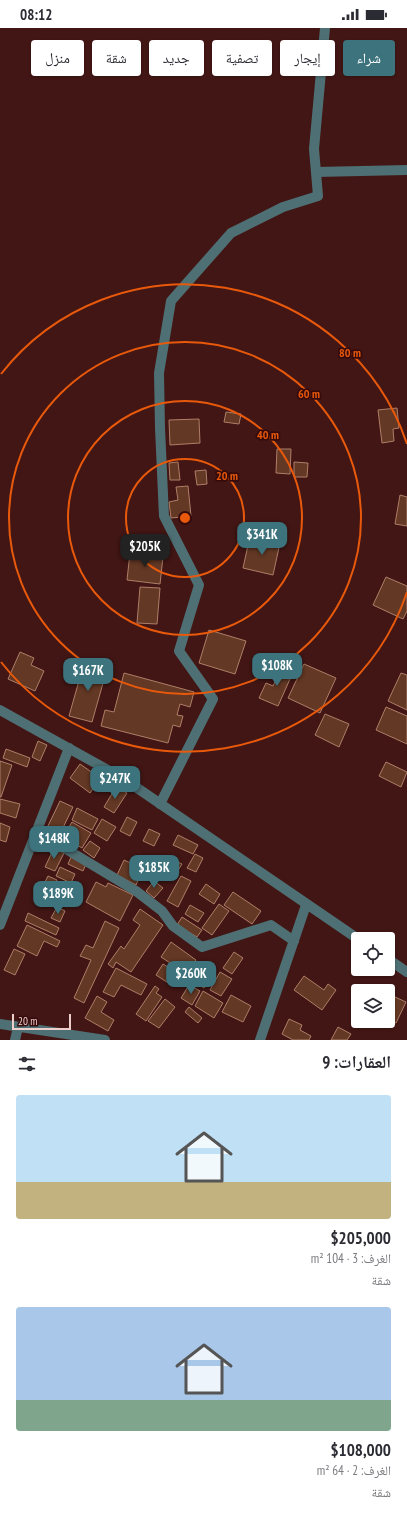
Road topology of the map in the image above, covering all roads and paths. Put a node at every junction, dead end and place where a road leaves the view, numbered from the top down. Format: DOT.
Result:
graph roads {
  1 [pos="325,28"];
  2 [pos="407,170"];
  3 [pos="316,172"];
  4 [pos="0,710"];
  5 [pos="69,748"];
  6 [pos="160,804"];
  7 [pos="36,831"];
  8 [pos="306,905"];
  9 [pos="0,925"];
  10 [pos="351,934"];
  11 [pos="294,941"];
  12 [pos="395,964"];
  13 [pos="407,972"];
  14 [pos="0,1024"];
  15 [pos="18,1027"];
  16 [pos="15,1040"];
  17 [pos="105,1040"];
  18 [pos="260,1040"];
  1 -- 3 [label="street"];
  2 -- 3 [label="street"];
  3 -- 6 [label="street"];
  4 -- 5 [label="street"];
  5 -- 6 [label="street"];
  5 -- 7 [label="street"];
  6 -- 8 [label="street"];
  7 -- 9 [label="street"];
  7 -- 11 [label="street"];
  8 -- 10 [label="street"];
  8 -- 11 [label="street"];
  11 -- 18 [label="street"];
  12 -- 13 [label="street"];
  14 -- 15 [label="street"];
  15 -- 16 [label="street"];
  15 -- 17 [label="street"];
}
